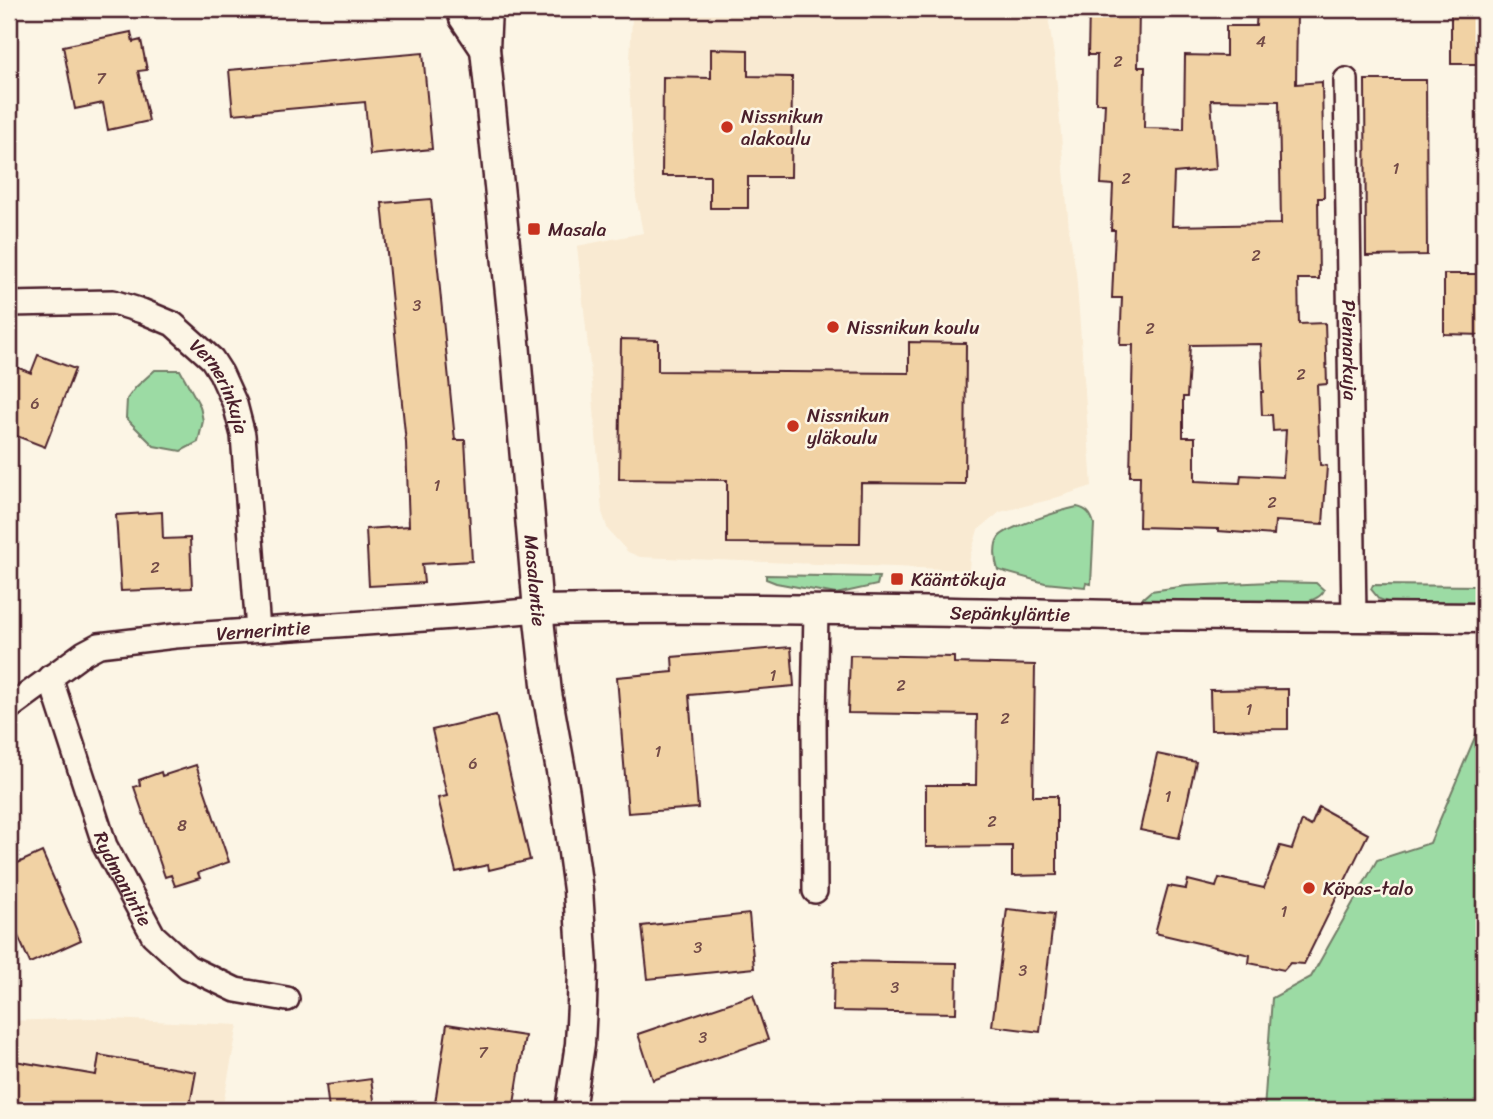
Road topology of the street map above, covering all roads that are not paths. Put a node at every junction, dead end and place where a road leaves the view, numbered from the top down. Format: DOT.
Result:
graph roads {
  1 [pos="461,9"];
  2 [pos="487,9"];
  3 [pos="485,49"];
  4 [pos="1346,80"];
  5 [pos="9,304"];
  6 [pos="538,610"];
  7 [pos="816,610"];
  8 [pos="1354,617"];
  9 [pos="1484,618"];
  10 [pos="258,630"];
  11 [pos="50,677"];
  12 [pos="9,708"];
  13 [pos="815,891"];
  14 [pos="287,999"];
  15 [pos="570,1110"];
  1 -- 3 [label="street, Masalantie"];
  2 -- 3 [label="street, Masalantie"];
  3 -- 6 [label="street, Masalantie"];
  4 -- 8 [label="street, Piennarkuja"];
  5 -- 10 [label="street, Vernerinkuja"];
  6 -- 7 [label="street, Sepänkyläntie"];
  6 -- 10 [label="street, Vernerintie"];
  6 -- 15 [label="street, Masalantie"];
  7 -- 8 [label="street, Sepänkyläntie"];
  7 -- 13 [label="street"];
  8 -- 9 [label="street, Sepänkyläntie"];
  10 -- 11 [label="street, Vernerintie"];
  11 -- 12 [label="street, Vernerintie"];
  11 -- 14 [label="street, Rydmanintie"];
}
